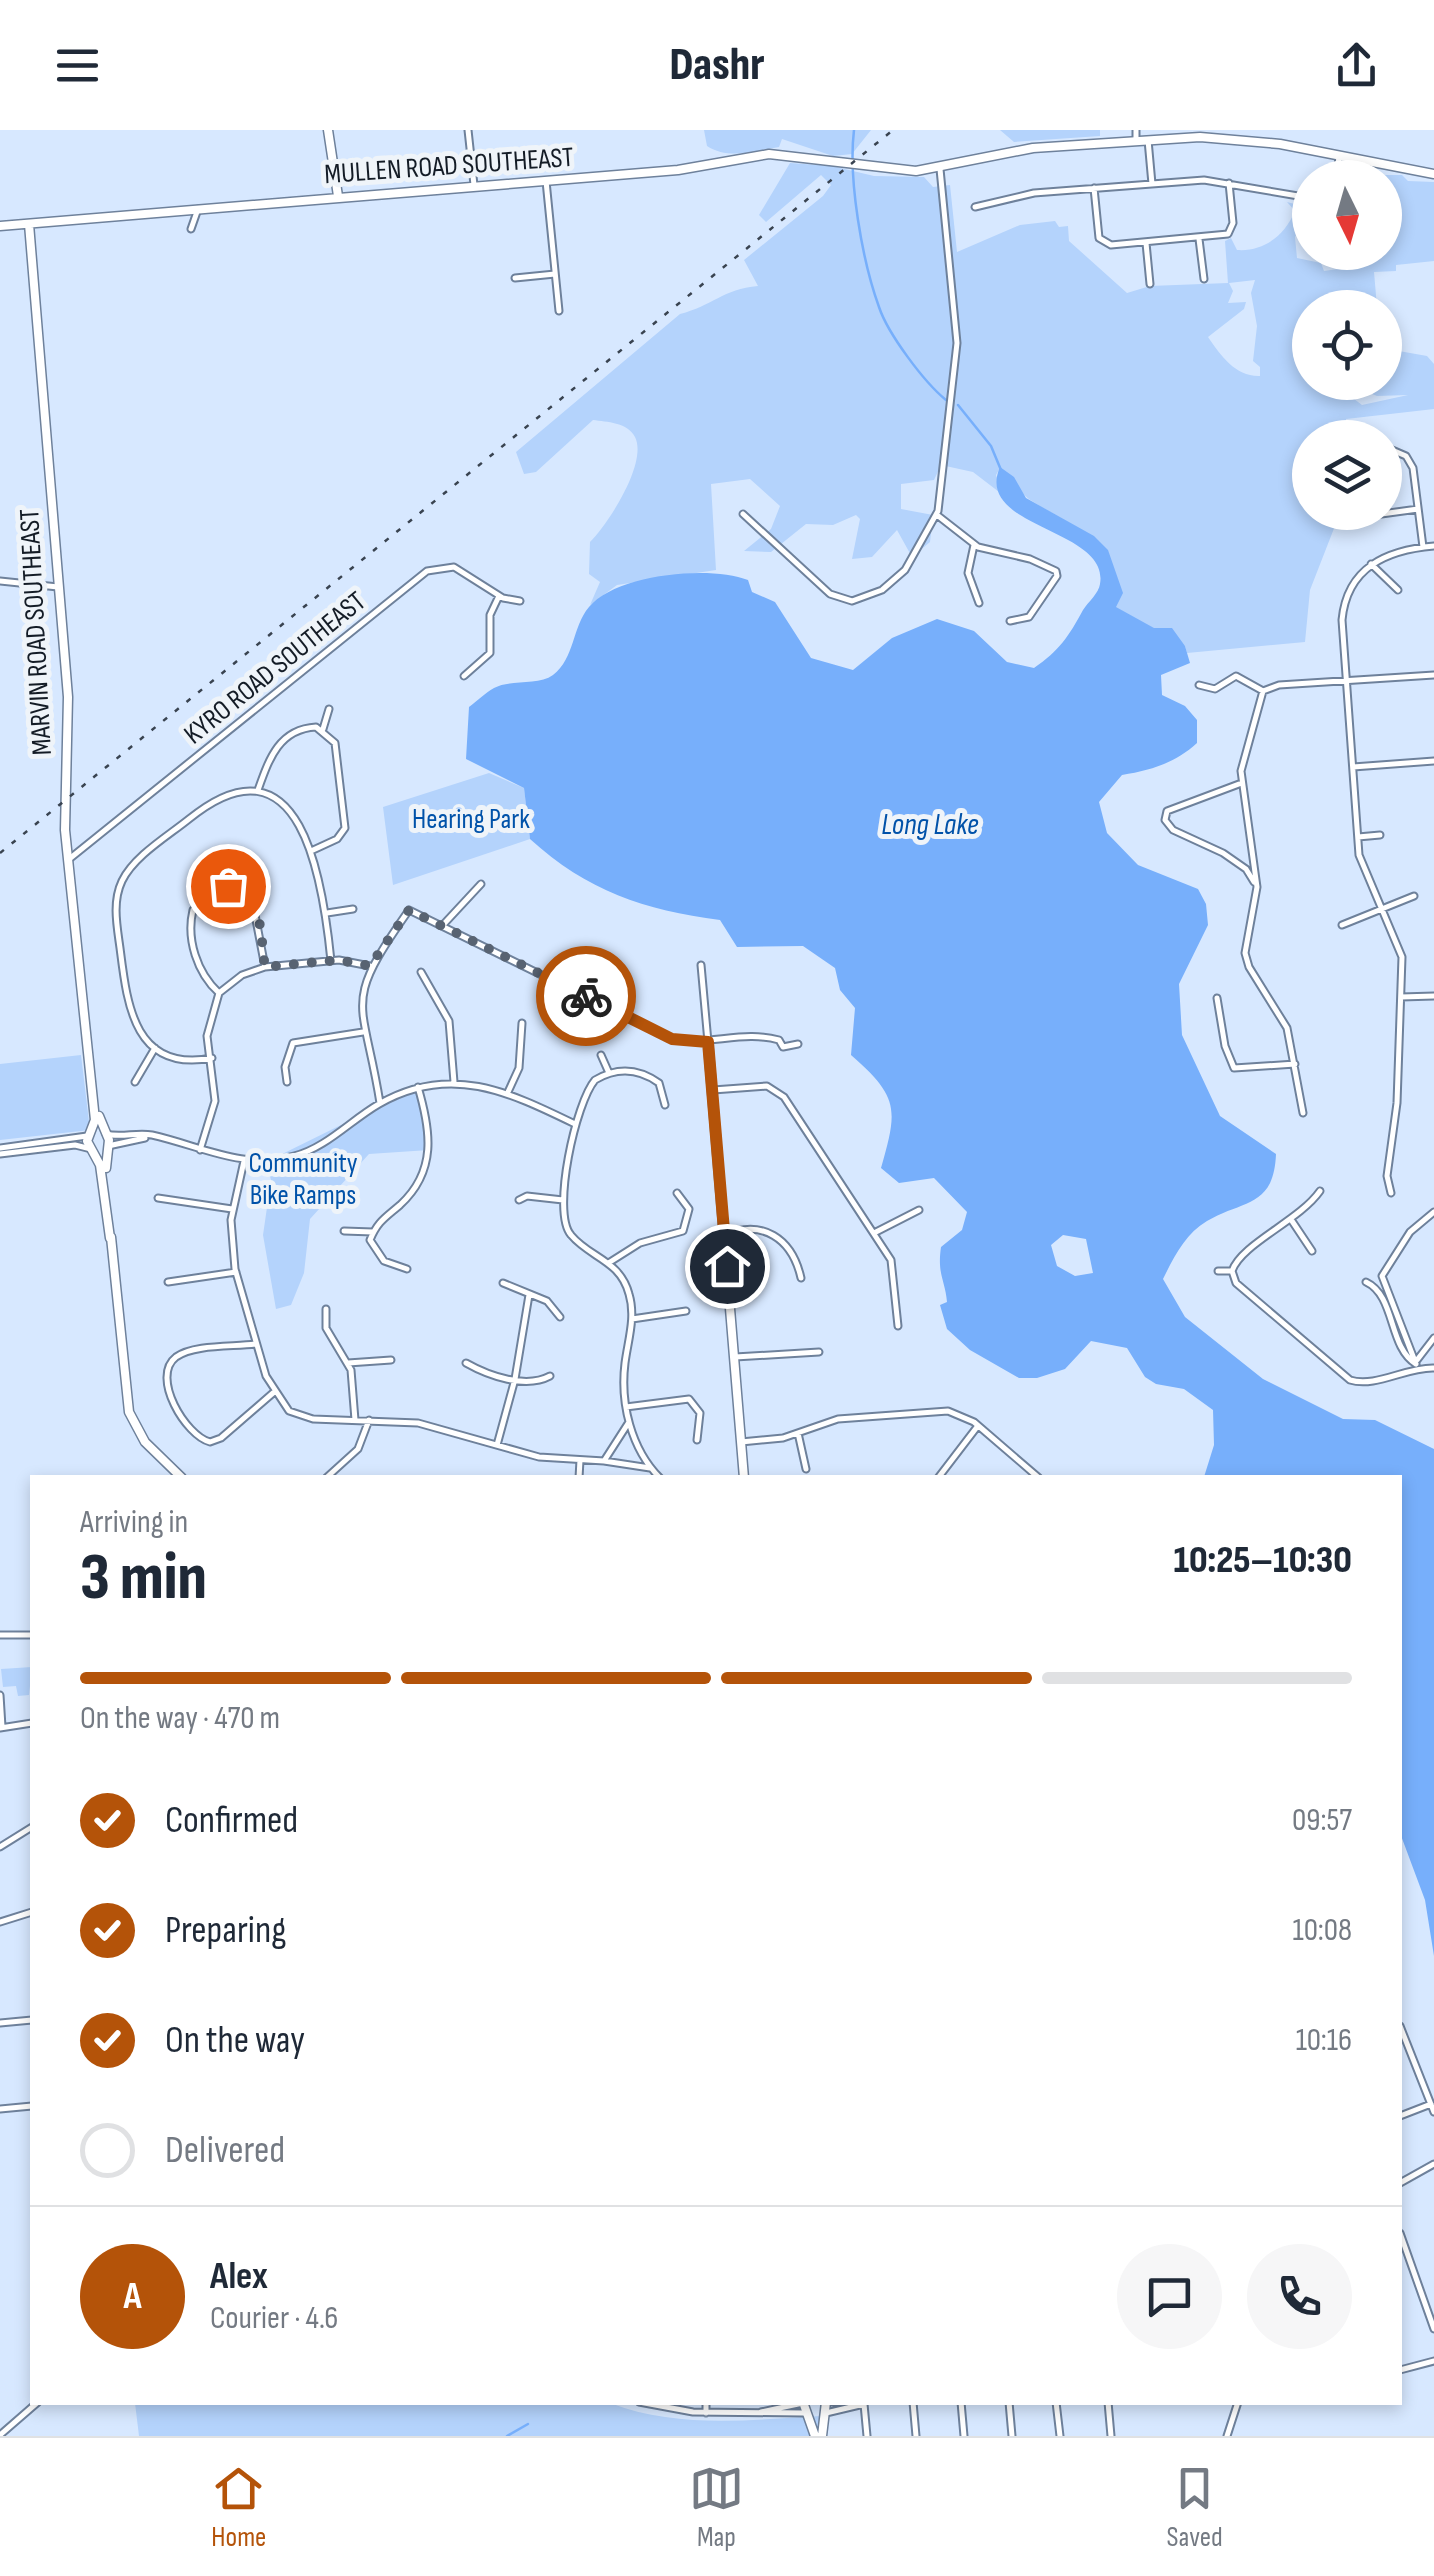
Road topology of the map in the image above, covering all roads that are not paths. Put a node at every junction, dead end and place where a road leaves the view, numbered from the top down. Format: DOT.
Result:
graph roads {
  1 [pos="328,130"];
  2 [pos="468,130"];
  3 [pos="1136,130"];
  4 [pos="1148,140"];
  5 [pos="1136,141"];
  6 [pos="1339,155"];
  7 [pos="1339,160"];
  8 [pos="940,169"];
  9 [pos="1434,174"];
  10 [pos="546,180"];
  11 [pos="1229,183"];
  12 [pos="1152,184"];
  13 [pos="474,186"];
  14 [pos="1094,188"];
  15 [pos="1292,195"];
  16 [pos="338,196"];
  17 [pos="974,207"];
  18 [pos="198,208"];
  19 [pos="29,224"];
  20 [pos="0,226"];
  21 [pos="191,229"];
  22 [pos="1199,238"];
  23 [pos="1146,242"];
  24 [pos="555,274"];
  25 [pos="516,278"];
  26 [pos="1204,279"];
  27 [pos="1150,284"];
  28 [pos="559,311"];
  29 [pos="1402,454"];
  30 [pos="1418,509"];
  31 [pos="1402,511"];
  32 [pos="743,514"];
  33 [pos="936,514"];
  34 [pos="975,544"];
  35 [pos="1434,546"];
  36 [pos="1422,547"];
  37 [pos="1371,564"];
  38 [pos="0,581"];
  39 [pos="58,587"];
  40 [pos="1398,590"];
  41 [pos="499,596"];
  42 [pos="520,600"];
  43 [pos="979,603"];
  44 [pos="1010,621"];
  45 [pos="1434,675"];
  46 [pos="464,676"];
  47 [pos="1346,681"];
  48 [pos="1199,685"];
  49 [pos="1264,691"];
  50 [pos="329,709"];
  51 [pos="323,729"];
  52 [pos="1434,761"];
  53 [pos="1353,767"];
  54 [pos="1240,784"];
  55 [pos="258,790"];
  56 [pos="1380,836"];
  57 [pos="1358,837"];
  58 [pos="310,852"];
  59 [pos="68,860"];
  60 [pos="239,875"];
  61 [pos="481,884"];
  62 [pos="1256,885"];
  63 [pos="237,887"];
  64 [pos="1414,896"];
  65 [pos="354,909"];
  66 [pos="1383,910"];
  67 [pos="326,913"];
  68 [pos="1342,925"];
  69 [pos="442,926"];
  70 [pos="331,961"];
  71 [pos="370,966"];
  72 [pos="700,966"];
  73 [pos="265,967"];
  74 [pos="421,972"];
  75 [pos="219,993"];
  76 [pos="1434,996"];
  77 [pos="1400,997"];
  78 [pos="1217,998"];
  79 [pos="522,1023"];
  80 [pos="363,1032"];
  81 [pos="88,1038"];
  82 [pos="708,1042"];
  83 [pos="798,1044"];
  84 [pos="155,1048"];
  85 [pos="601,1055"];
  86 [pos="212,1058"];
  87 [pos="1295,1064"];
  88 [pos="608,1073"];
  89 [pos="135,1082"];
  90 [pos="287,1082"];
  91 [pos="454,1082"];
  92 [pos="418,1087"];
  93 [pos="713,1090"];
  94 [pos="508,1092"];
  95 [pos="380,1103"];
  96 [pos="665,1105"];
  97 [pos="1302,1114"];
  98 [pos="576,1124"];
  99 [pos="104,1132"];
  100 [pos="90,1134"];
  101 [pos="158,1138"];
  102 [pos="106,1148"];
  103 [pos="0,1150"];
  104 [pos="92,1150"];
  105 [pos="200,1150"];
  106 [pos="244,1161"];
  107 [pos="1320,1191"];
  108 [pos="677,1193"];
  109 [pos="1391,1193"];
  110 [pos="158,1198"];
  111 [pos="518,1200"];
  112 [pos="564,1200"];
  113 [pos="232,1209"];
  114 [pos="919,1210"];
  115 [pos="1434,1212"];
  116 [pos="1292,1221"];
  117 [pos="344,1231"];
  118 [pos="373,1232"];
  119 [pos="874,1233"];
  120 [pos="725,1235"];
  121 [pos="110,1238"];
  122 [pos="1312,1251"];
  123 [pos="610,1262"];
  124 [pos="407,1268"];
  125 [pos="1218,1271"];
  126 [pos="1232,1271"];
  127 [pos="236,1272"];
  128 [pos="800,1278"];
  129 [pos="168,1282"];
  130 [pos="1366,1282"];
  131 [pos="503,1284"];
  132 [pos="529,1294"];
  133 [pos="326,1308"];
  134 [pos="686,1311"];
  135 [pos="560,1317"];
  136 [pos="632,1319"];
  137 [pos="898,1326"];
  138 [pos="1434,1338"];
  139 [pos="256,1344"];
  140 [pos="819,1352"];
  141 [pos="734,1357"];
  142 [pos="391,1360"];
  143 [pos="348,1363"];
  144 [pos="466,1363"];
  145 [pos="1416,1366"];
  146 [pos="1434,1368"];
  147 [pos="550,1376"];
  148 [pos="515,1379"];
  149 [pos="273,1393"];
  150 [pos="626,1406"];
  151 [pos="355,1420"];
  152 [pos="369,1420"];
  153 [pos="629,1422"];
  154 [pos="977,1427"];
  155 [pos="798,1432"];
  156 [pos="697,1440"];
  157 [pos="741,1442"];
  158 [pos="497,1445"];
  159 [pos="580,1460"];
  160 [pos="604,1460"];
  161 [pos="653,1469"];
  162 [pos="806,1469"];
  163 [pos="179,1475"];
  164 [pos="329,1475"];
  165 [pos="579,1475"];
  166 [pos="658,1475"];
  167 [pos="744,1475"];
  168 [pos="940,1475"];
  169 [pos="1035,1475"];
  170 [pos="30,1634"];
  171 [pos="0,1635"];
  172 [pos="0,1696"];
  173 [pos="30,1722"];
  174 [pos="1,1728"];
  175 [pos="30,1828"];
  176 [pos="0,1847"];
  177 [pos="0,1911"];
  178 [pos="30,1913"];
  179 [pos="2,1920"];
  180 [pos="30,2020"];
  181 [pos="0,2022"];
  182 [pos="1402,2031"];
  183 [pos="1431,2104"];
  184 [pos="30,2106"];
  185 [pos="0,2109"];
  186 [pos="1434,2112"];
  187 [pos="1402,2115"];
  188 [pos="1434,2164"];
  189 [pos="1402,2182"];
  190 [pos="1404,2254"];
  191 [pos="1434,2329"];
  192 [pos="1434,2362"];
  193 [pos="1402,2370"];
  194 [pos="35,2405"];
  195 [pos="658,2405"];
  196 [pos="706,2405"];
  197 [pos="794,2405"];
  198 [pos="803,2405"];
  199 [pos="864,2405"];
  200 [pos="913,2405"];
  201 [pos="960,2405"];
  202 [pos="1009,2405"];
  203 [pos="1056,2405"];
  204 [pos="1108,2405"];
  205 [pos="1237,2405"];
  206 [pos="826,2409"];
  207 [pos="761,2412"];
  208 [pos="706,2413"];
  209 [pos="806,2416"];
  210 [pos="0,2436"];
  211 [pos="818,2436"];
  212 [pos="867,2436"];
  213 [pos="916,2436"];
  214 [pos="964,2436"];
  215 [pos="1012,2436"];
  216 [pos="1060,2436"];
  217 [pos="1111,2436"];
  218 [pos="1227,2436"];
  1 -- 16 [label="street"];
  2 -- 13 [label="street"];
  3 -- 5 [label="street"];
  4 -- 5 [label="street, MULLEN ROAD SOUTHEAST"];
  4 -- 6 [label="street, MULLEN ROAD SOUTHEAST"];
  4 -- 12 [label="street"];
  5 -- 8 [label="street, MULLEN ROAD SOUTHEAST"];
  6 -- 7 [label="street"];
  6 -- 9 [label="street, MULLEN ROAD SOUTHEAST"];
  8 -- 10 [label="street, MULLEN ROAD SOUTHEAST"];
  8 -- 33 [label="street"];
  10 -- 13 [label="street, MULLEN ROAD SOUTHEAST"];
  10 -- 24 [label="street"];
  11 -- 12 [label="street"];
  11 -- 15 [label="street"];
  11 -- 22 [label="street"];
  12 -- 14 [label="street"];
  13 -- 16 [label="street, MULLEN ROAD SOUTHEAST"];
  14 -- 17 [label="street"];
  14 -- 23 [label="street"];
  16 -- 18 [label="street, MULLEN ROAD SOUTHEAST"];
  18 -- 19 [label="street, MULLEN ROAD SOUTHEAST"];
  18 -- 21 [label="street"];
  19 -- 20 [label="street, MULLEN ROAD SOUTHEAST"];
  19 -- 39 [label="street, MARVIN ROAD SOUTHEAST"];
  22 -- 23 [label="street"];
  22 -- 26 [label="street"];
  23 -- 27 [label="street"];
  24 -- 25 [label="street"];
  24 -- 28 [label="street"];
  29 -- 30 [label="street"];
  30 -- 31 [label="street"];
  30 -- 36 [label="street"];
  32 -- 33 [label="street"];
  33 -- 34 [label="street"];
  34 -- 43 [label="street"];
  34 -- 44 [label="street"];
  35 -- 36 [label="street"];
  36 -- 37 [label="street"];
  37 -- 40 [label="street"];
  37 -- 47 [label="street"];
  38 -- 39 [label="street"];
  39 -- 59 [label="street, MARVIN ROAD SOUTHEAST"];
  41 -- 42 [label="street, KYRO ROAD SOUTHEAST"];
  41 -- 46 [label="street"];
  41 -- 59 [label="street, KYRO ROAD SOUTHEAST"];
  45 -- 47 [label="street"];
  47 -- 49 [label="street"];
  47 -- 53 [label="street"];
  48 -- 49 [label="street"];
  49 -- 54 [label="street"];
  50 -- 51 [label="street"];
  51 -- 55 [label="street"];
  51 -- 58 [label="street"];
  52 -- 53 [label="street"];
  53 -- 57 [label="street"];
  54 -- 62 [label="street"];
  54 -- 62 [label="street"];
  55 -- 58 [label="street"];
  55 -- 84 [label="street"];
  56 -- 57 [label="street"];
  57 -- 66 [label="street"];
  58 -- 67 [label="street"];
  59 -- 81 [label="street, MARVIN ROAD SOUTHEAST"];
  60 -- 63 [label="street"];
  61 -- 69 [label="street"];
  62 -- 87 [label="street"];
  63 -- 73 [label="street"];
  63 -- 75 [label="street"];
  64 -- 66 [label="street"];
  65 -- 67 [label="street"];
  66 -- 68 [label="street"];
  66 -- 77 [label="street"];
  67 -- 70 [label="street"];
  69 -- 71 [label="street"];
  69 -- 82 [label="street"];
  70 -- 71 [label="street"];
  70 -- 73 [label="street"];
  71 -- 80 [label="street"];
  72 -- 82 [label="street"];
  73 -- 75 [label="street"];
  74 -- 91 [label="street"];
  75 -- 86 [label="street"];
  76 -- 77 [label="street"];
  77 -- 109 [label="street"];
  78 -- 87 [label="street"];
  79 -- 94 [label="street"];
  80 -- 90 [label="street"];
  80 -- 95 [label="street"];
  81 -- 99 [label="street, MARVIN ROAD SOUTHEAST"];
  81 -- 100 [label="street, MARVIN ROAD SOUTHEAST"];
  82 -- 83 [label="street"];
  82 -- 93 [label="street"];
  84 -- 86 [label="street"];
  84 -- 89 [label="street"];
  85 -- 88 [label="street"];
  86 -- 105 [label="street"];
  87 -- 97 [label="street"];
  88 -- 96 [label="street"];
  88 -- 98 [label="street"];
  91 -- 92 [label="street"];
  91 -- 94 [label="street"];
  92 -- 95 [label="street"];
  92 -- 118 [label="street"];
  93 -- 119 [label="street"];
  93 -- 120 [label="street"];
  94 -- 98 [label="street"];
  95 -- 106 [label="street"];
  98 -- 112 [label="street"];
  99 -- 100 [label="street"];
  99 -- 101 [label="street"];
  99 -- 102 [label="street, MARVIN ROAD SOUTHEAST"];
  100 -- 103 [label="street"];
  100 -- 104 [label="street, MARVIN ROAD SOUTHEAST"];
  101 -- 102 [label="street"];
  101 -- 105 [label="street"];
  102 -- 104 [label="street"];
  102 -- 121 [label="street"];
  103 -- 104 [label="street"];
  104 -- 121 [label="street"];
  105 -- 106 [label="street"];
  106 -- 113 [label="street"];
  107 -- 116 [label="street"];
  108 -- 123 [label="street"];
  110 -- 113 [label="street"];
  111 -- 112 [label="street"];
  112 -- 123 [label="street"];
  113 -- 127 [label="street"];
  114 -- 119 [label="street"];
  115 -- 145 [label="street"];
  116 -- 122 [label="street"];
  116 -- 126 [label="street"];
  117 -- 118 [label="street"];
  118 -- 124 [label="street"];
  119 -- 137 [label="street"];
  120 -- 128 [label="street"];
  120 -- 141 [label="street"];
  121 -- 163 [label="street"];
  123 -- 136 [label="street"];
  125 -- 126 [label="street"];
  126 -- 145 [label="street"];
  127 -- 129 [label="street"];
  127 -- 139 [label="street"];
  130 -- 145 [label="street"];
  131 -- 132 [label="street"];
  132 -- 135 [label="street"];
  132 -- 148 [label="street"];
  133 -- 143 [label="street"];
  134 -- 136 [label="street"];
  136 -- 150 [label="street"];
  138 -- 145 [label="street"];
  139 -- 149 [label="street"];
  139 -- 149 [label="street"];
  140 -- 141 [label="street"];
  141 -- 157 [label="street"];
  142 -- 143 [label="street"];
  143 -- 151 [label="street"];
  144 -- 148 [label="street"];
  145 -- 146 [label="street"];
  147 -- 148 [label="street"];
  148 -- 158 [label="street"];
  149 -- 151 [label="street"];
  150 -- 153 [label="street"];
  150 -- 156 [label="street"];
  151 -- 152 [label="street"];
  152 -- 158 [label="street"];
  152 -- 164 [label="street"];
  153 -- 160 [label="street"];
  153 -- 161 [label="street"];
  154 -- 155 [label="street"];
  154 -- 168 [label="street"];
  154 -- 169 [label="street"];
  155 -- 157 [label="street"];
  155 -- 162 [label="street"];
  157 -- 167 [label="street"];
  158 -- 159 [label="street"];
  159 -- 160 [label="street"];
  159 -- 165 [label="street"];
  160 -- 161 [label="street"];
  161 -- 166 [label="street"];
  170 -- 171 [label="street"];
  172 -- 174 [label="street"];
  173 -- 174 [label="street"];
  175 -- 176 [label="street"];
  177 -- 179 [label="street"];
  178 -- 179 [label="street"];
  180 -- 181 [label="street"];
  182 -- 183 [label="street"];
  183 -- 186 [label="street"];
  183 -- 187 [label="street"];
  184 -- 185 [label="street"];
  188 -- 189 [label="street"];
  190 -- 191 [label="street"];
  192 -- 193 [label="street"];
  194 -- 210 [label="street"];
  195 -- 208 [label="street"];
  196 -- 208 [label="street"];
  197 -- 207 [label="street"];
  198 -- 209 [label="street"];
  199 -- 212 [label="street"];
  200 -- 213 [label="street"];
  201 -- 214 [label="street"];
  202 -- 215 [label="street"];
  203 -- 216 [label="street"];
  204 -- 217 [label="street"];
  205 -- 218 [label="street"];
  206 -- 209 [label="street"];
  206 -- 211 [label="street"];
  207 -- 208 [label="street"];
  207 -- 209 [label="street"];
  209 -- 211 [label="street"];
}
